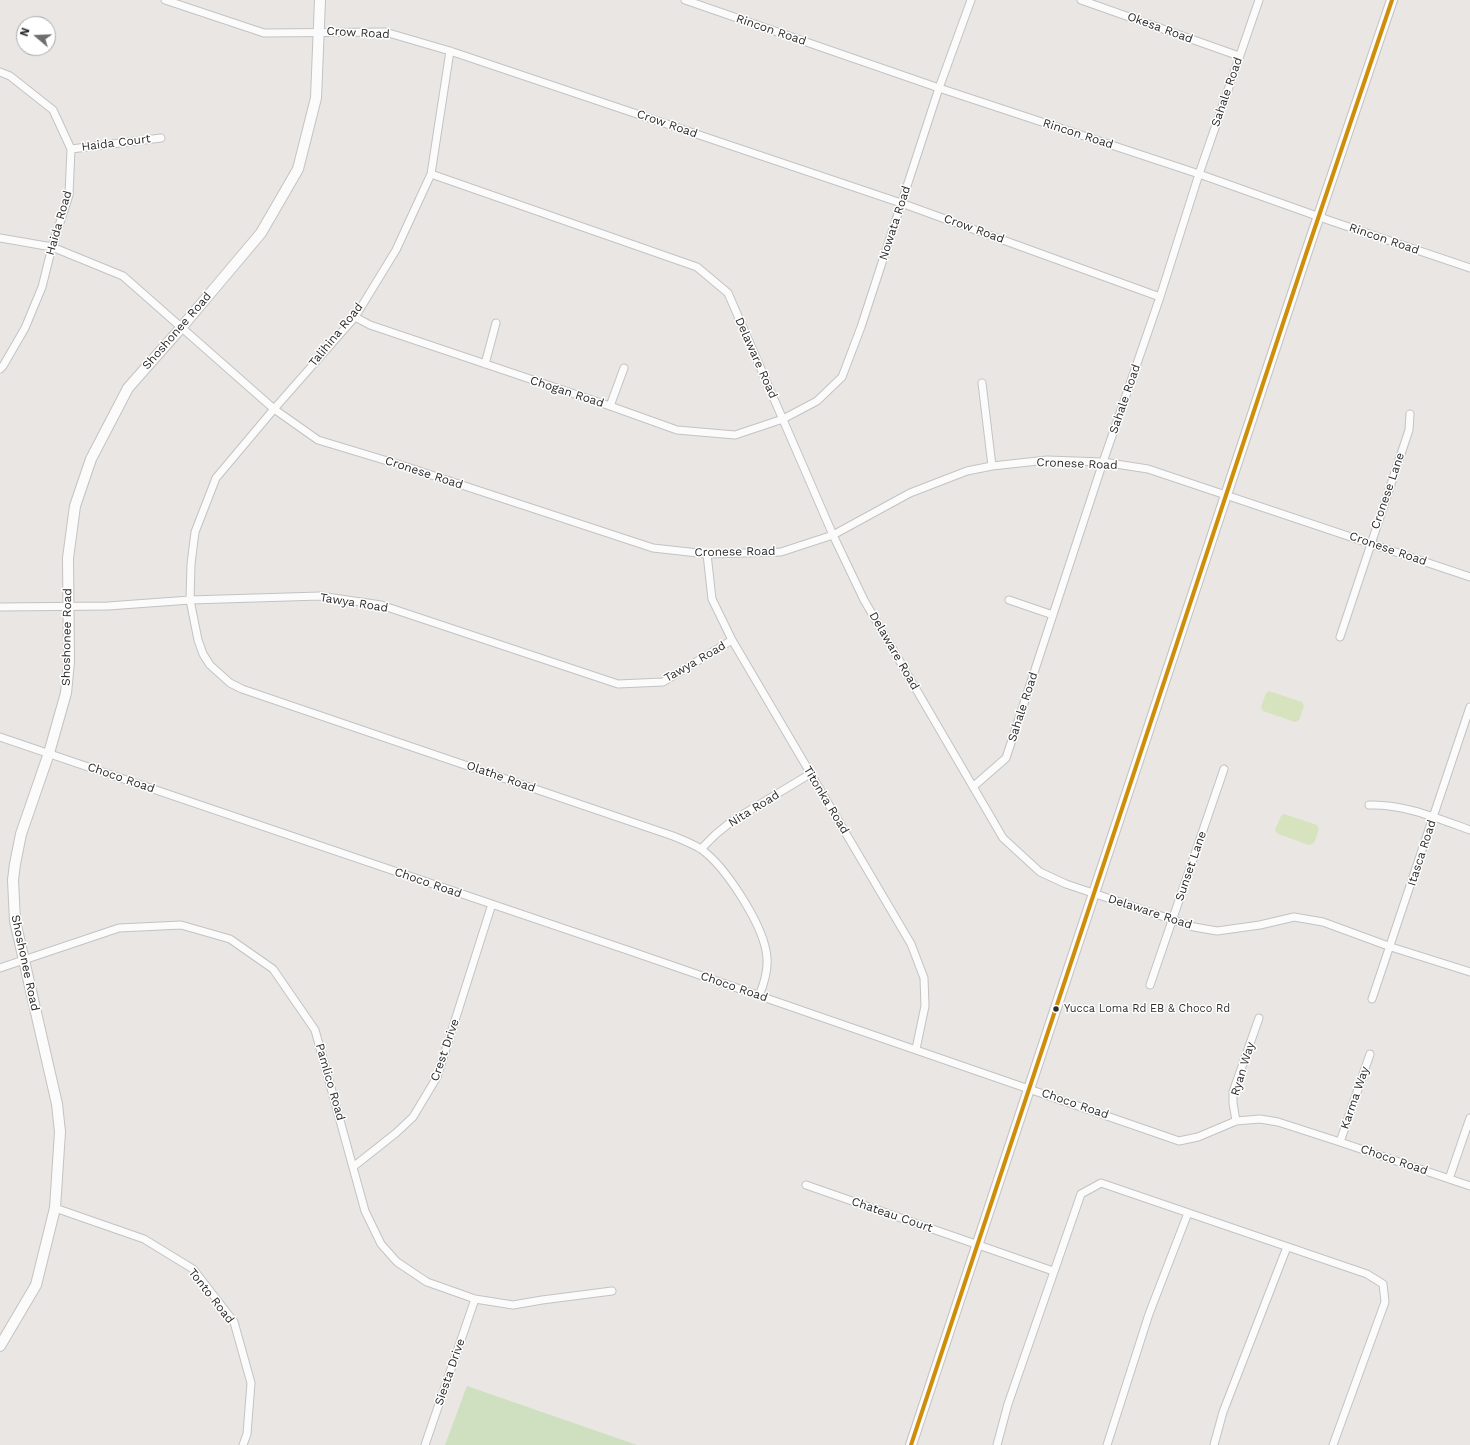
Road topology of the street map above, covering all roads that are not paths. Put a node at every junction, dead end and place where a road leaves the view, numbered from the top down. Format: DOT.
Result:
graph roads {
  1 [pos="165,0"];
  2 [pos="320,0"];
  3 [pos="685,0"];
  4 [pos="972,0"];
  5 [pos="1081,0"];
  6 [pos="1259,0"];
  7 [pos="1392,0"];
  8 [pos="318,32"];
  9 [pos="450,51"];
  10 [pos="1239,56"];
  11 [pos="0,72"];
  12 [pos="939,88"];
  13 [pos="161,138"];
  14 [pos="71,149"];
  15 [pos="431,174"];
  16 [pos="1198,174"];
  17 [pos="901,203"];
  18 [pos="1318,217"];
  19 [pos="0,238"];
  20 [pos="52,247"];
  21 [pos="1470,268"];
  22 [pos="1160,297"];
  23 [pos="355,317"];
  24 [pos="496,323"];
  25 [pos="181,328"];
  26 [pos="485,364"];
  27 [pos="624,368"];
  28 [pos="0,369"];
  29 [pos="982,383"];
  30 [pos="610,406"];
  31 [pos="274,409"];
  32 [pos="1410,414"];
  33 [pos="784,419"];
  34 [pos="1103,462"];
  35 [pos="992,466"];
  36 [pos="1226,495"];
  37 [pos="833,534"];
  38 [pos="1371,543"];
  39 [pos="707,554"];
  40 [pos="1470,577"];
  41 [pos="190,600"];
  42 [pos="1009,600"];
  43 [pos="0,607"];
  44 [pos="68,608"];
  45 [pos="1053,615"];
  46 [pos="1340,637"];
  47 [pos="732,640"];
  48 [pos="1470,707"];
  49 [pos="0,737"];
  50 [pos="49,753"];
  51 [pos="1224,770"];
  52 [pos="810,774"];
  53 [pos="974,786"];
  54 [pos="1369,805"];
  55 [pos="1434,817"];
  56 [pos="1470,830"];
  57 [pos="701,850"];
  58 [pos="1094,894"];
  59 [pos="492,904"];
  60 [pos="1173,920"];
  61 [pos="1391,946"];
  62 [pos="23,961"];
  63 [pos="0,968"];
  64 [pos="1470,972"];
  65 [pos="1150,985"];
  66 [pos="759,996"];
  67 [pos="1372,999"];
  68 [pos="1259,1018"];
  69 [pos="916,1049"];
  70 [pos="1370,1054"];
  71 [pos="1029,1089"];
  72 [pos="1470,1118"];
  73 [pos="1236,1121"];
  74 [pos="1340,1142"];
  75 [pos="353,1167"];
  76 [pos="1449,1179"];
  77 [pos="806,1185"];
  78 [pos="1470,1186"];
  79 [pos="55,1208"];
  80 [pos="1188,1212"];
  81 [pos="978,1245"];
  82 [pos="1287,1246"];
  83 [pos="1054,1271"];
  84 [pos="612,1291"];
  85 [pos="475,1299"];
  86 [pos="0,1346"];
  87 [pos="243,1445"];
  88 [pos="424,1445"];
  89 [pos="911,1445"];
  90 [pos="997,1445"];
  91 [pos="1107,1445"];
  92 [pos="1214,1445"];
  93 [pos="1333,1445"];
  1 -- 8 [label="street, Crow Road"];
  2 -- 8 [label="main road, Shoshonee Road"];
  3 -- 12 [label="street, Rincon Road"];
  4 -- 12 [label="street, Nowata Road"];
  5 -- 10 [label="street, Okesa Road"];
  6 -- 10 [label="street, Sahale Road"];
  7 -- 18 [label="main road"];
  8 -- 9 [label="street, Crow Road"];
  8 -- 25 [label="main road, Shoshonee Road"];
  9 -- 15 [label="street, Talihina Road"];
  9 -- 17 [label="street, Crow Road"];
  10 -- 16 [label="street, Sahale Road"];
  11 -- 14 [label="street, Haida Road"];
  12 -- 16 [label="street, Rincon Road"];
  12 -- 17 [label="street, Nowata Road"];
  13 -- 14 [label="street, Haida Court"];
  14 -- 20 [label="street, Haida Road"];
  15 -- 23 [label="street, Talihina Road"];
  15 -- 33 [label="street, Delaware Road"];
  16 -- 18 [label="street, Rincon Road"];
  16 -- 22 [label="street, Sahale Road"];
  17 -- 22 [label="street, Crow Road"];
  17 -- 33 [label="street, Nowata Road"];
  18 -- 21 [label="street, Rincon Road"];
  18 -- 36 [label="main road"];
  19 -- 20 [label="street, Cronese Road"];
  20 -- 25 [label="street, Cronese Road"];
  20 -- 28 [label="street, Haida Road"];
  22 -- 34 [label="street, Sahale Road"];
  23 -- 26 [label="street, Chogan Road"];
  23 -- 31 [label="street, Talihina Road"];
  24 -- 26 [label="street"];
  25 -- 31 [label="street, Cronese Road"];
  25 -- 44 [label="main road, Shoshonee Road"];
  26 -- 30 [label="street, Chogan Road"];
  27 -- 30 [label="street"];
  29 -- 35 [label="street"];
  30 -- 33 [label="street, Chogan Road"];
  31 -- 39 [label="street, Cronese Road"];
  31 -- 41 [label="street, Talihina Road"];
  32 -- 38 [label="street, Cronese Lane"];
  33 -- 37 [label="street, Delaware Road"];
  34 -- 35 [label="street, Cronese Road"];
  34 -- 36 [label="street, Cronese Road"];
  34 -- 45 [label="street, Sahale Road"];
  35 -- 37 [label="street, Cronese Road"];
  36 -- 38 [label="street, Cronese Road"];
  36 -- 58 [label="main road"];
  37 -- 39 [label="street, Cronese Road"];
  37 -- 53 [label="street, Delaware Road"];
  38 -- 40 [label="street, Cronese Road"];
  38 -- 46 [label="street, Cronese Lane"];
  39 -- 47 [label="street, Titonka Road"];
  41 -- 44 [label="street, Tawya Road"];
  41 -- 47 [label="street, Tawya Road"];
  41 -- 57 [label="street, Olathe Road"];
  42 -- 45 [label="street"];
  43 -- 44 [label="street, Tawya Road"];
  44 -- 50 [label="main road, Shoshonee Road"];
  45 -- 53 [label="street, Sahale Road"];
  47 -- 52 [label="street, Titonka Road"];
  48 -- 55 [label="street, Itasca Road"];
  49 -- 50 [label="street, Choco Road"];
  50 -- 59 [label="street, Choco Road"];
  50 -- 62 [label="main road, Shoshonee Road"];
  51 -- 60 [label="street, Sunset Lane"];
  52 -- 57 [label="street, Nita Road"];
  52 -- 69 [label="street, Titonka Road"];
  53 -- 58 [label="street, Delaware Road"];
  54 -- 55 [label="street"];
  55 -- 56 [label="street"];
  55 -- 61 [label="street, Itasca Road"];
  57 -- 66 [label="street, Olathe Road"];
  58 -- 60 [label="street, Delaware Road"];
  58 -- 71 [label="main road"];
  59 -- 66 [label="street, Choco Road"];
  59 -- 75 [label="street, Crest Drive"];
  60 -- 61 [label="street, Delaware Road"];
  60 -- 65 [label="street, Sunset Lane"];
  61 -- 64 [label="street, Delaware Road"];
  61 -- 67 [label="street, Itasca Road"];
  62 -- 63 [label="street, Pamlico Road"];
  62 -- 75 [label="street, Pamlico Road"];
  62 -- 79 [label="main road, Shoshonee Road"];
  66 -- 69 [label="street, Choco Road"];
  68 -- 73 [label="street, Ryan Way"];
  69 -- 71 [label="street, Choco Road"];
  70 -- 74 [label="street, Karma Way"];
  71 -- 73 [label="street, Choco Road"];
  71 -- 81 [label="main road"];
  72 -- 76 [label="street"];
  73 -- 74 [label="street, Choco Road"];
  74 -- 76 [label="street, Choco Road"];
  75 -- 85 [label="street, Pamlico Road"];
  76 -- 78 [label="street, Choco Road"];
  77 -- 81 [label="street, Chateau Court"];
  79 -- 86 [label="main road, Shoshonee Road"];
  79 -- 87 [label="street, Tonto Road"];
  80 -- 82 [label="street"];
  80 -- 83 [label="street"];
  80 -- 91 [label="street"];
  81 -- 83 [label="street, Chateau Court"];
  81 -- 89 [label="main road"];
  82 -- 92 [label="street"];
  82 -- 93 [label="street"];
  83 -- 90 [label="street"];
  84 -- 85 [label="street, Pamlico Road"];
  85 -- 88 [label="street, Siesta Drive"];
}
